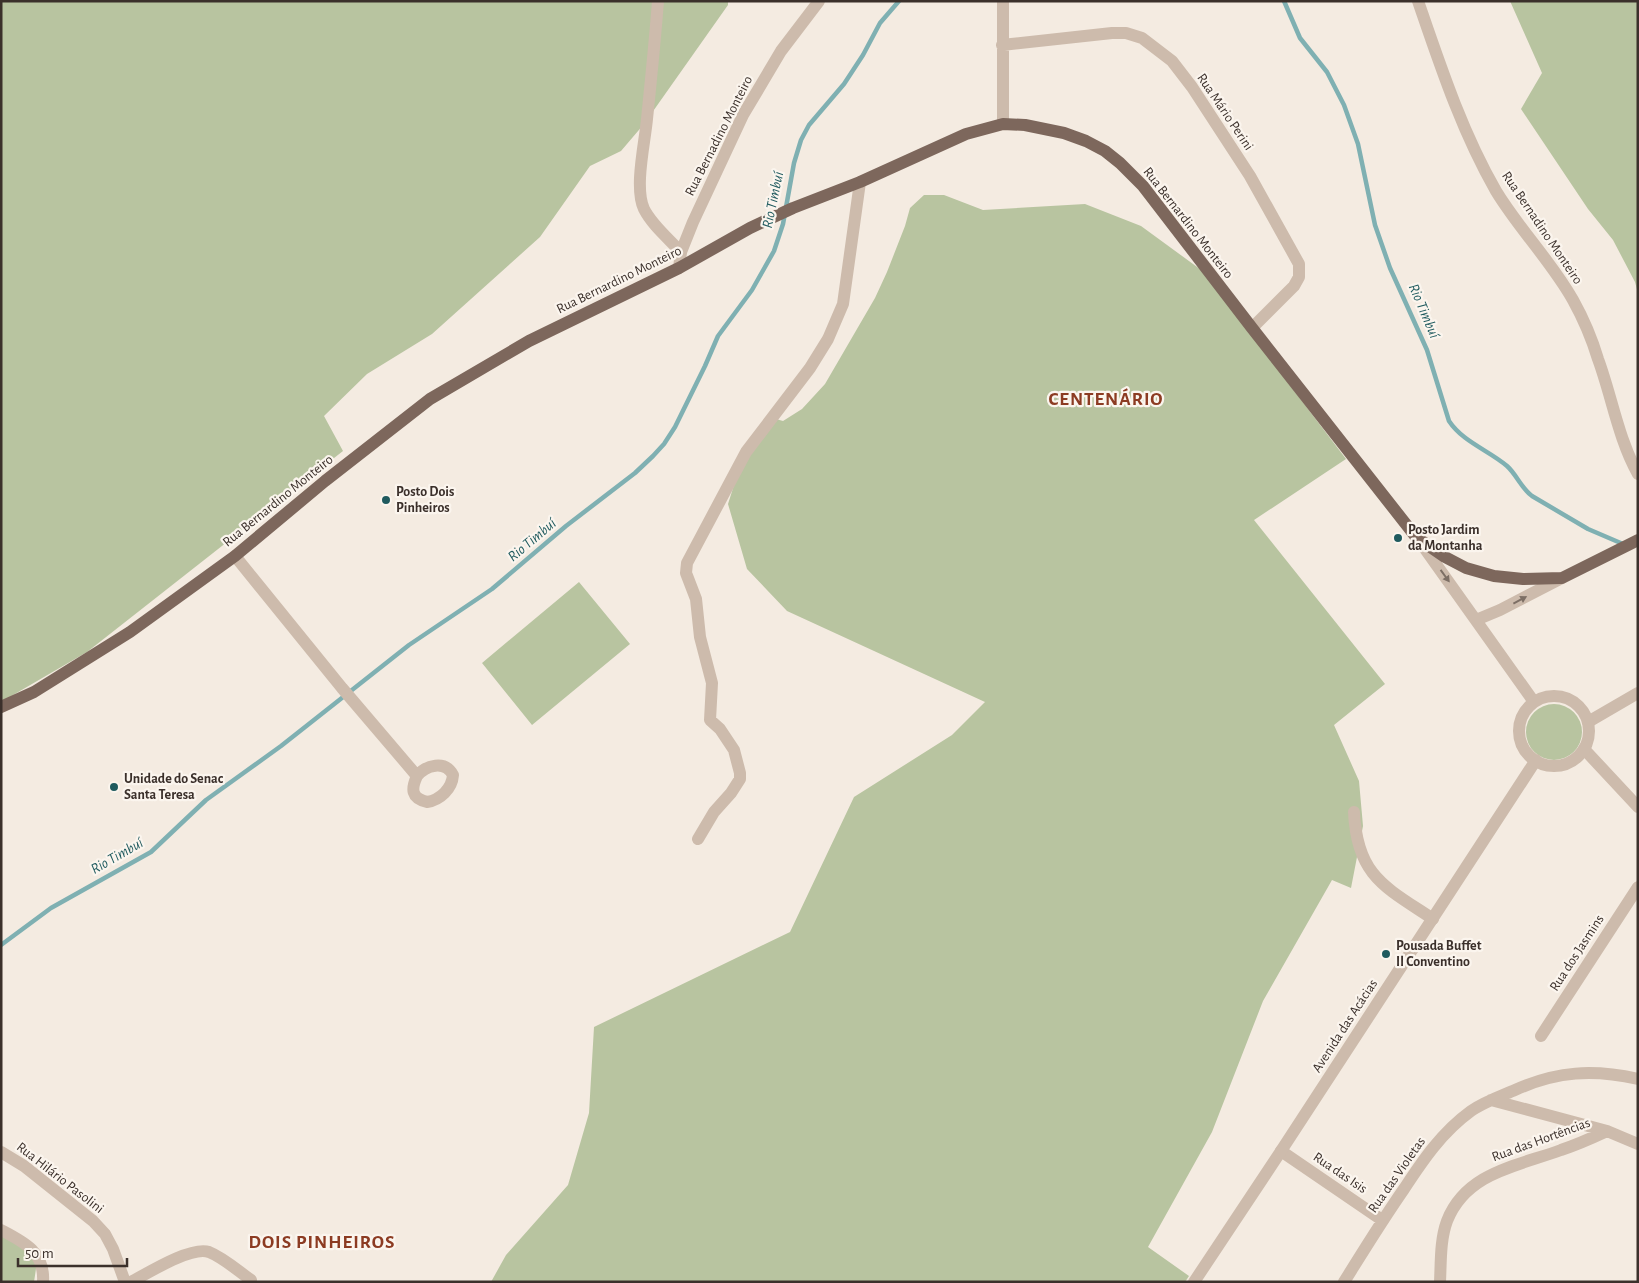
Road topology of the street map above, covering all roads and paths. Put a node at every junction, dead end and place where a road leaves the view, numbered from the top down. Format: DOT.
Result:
graph roads {
  1 [pos="658,1"];
  2 [pos="819,1"];
  3 [pos="1003,1"];
  4 [pos="1418,1"];
  5 [pos="1002,45"];
  6 [pos="1003,124"];
  7 [pos="860,182"];
  8 [pos="681,252"];
  9 [pos="679,268"];
  10 [pos="1252,328"];
  11 [pos="1638,474"];
  12 [pos="1416,537"];
  13 [pos="1638,540"];
  14 [pos="235,556"];
  15 [pos="1562,578"];
  16 [pos="1476,620"];
  17 [pos="1638,693"];
  18 [pos="1534,702"];
  19 [pos="1,707"];
  20 [pos="1588,722"];
  21 [pos="1584,749"];
  22 [pos="1536,760"];
  23 [pos="417,776"];
  24 [pos="1638,807"];
  25 [pos="1354,812"];
  26 [pos="698,839"];
  27 [pos="1638,887"];
  28 [pos="1433,919"];
  29 [pos="1541,1036"];
  30 [pos="1638,1079"];
  31 [pos="1491,1100"];
  32 [pos="1607,1131"];
  33 [pos="1638,1144"];
  34 [pos="1,1152"];
  35 [pos="1281,1152"];
  36 [pos="1382,1220"];
  37 [pos="1,1230"];
  38 [pos="252,1280"];
  39 [pos="43,1282"];
  40 [pos="125,1282"];
  41 [pos="131,1282"];
  42 [pos="1194,1282"];
  43 [pos="1344,1282"];
  44 [pos="1440,1282"];
  1 -- 8 [label="street"];
  2 -- 8 [label="street, Rua Bernadino Monteiro"];
  3 -- 5 [label="street"];
  4 -- 11 [label="street, Rua Bernadino Monteiro"];
  5 -- 6 [label="street"];
  5 -- 10 [label="street, Rua Mário Perini"];
  6 -- 7 [label="main road, Rua Bernardino Monteiro"];
  6 -- 10 [label="main road, Rua Bernardino Monteiro"];
  7 -- 9 [label="main road, Rua Bernardino Monteiro"];
  7 -- 26 [label="street"];
  8 -- 9 [label="street, Rua Bernadino Monteiro"];
  9 -- 14 [label="main road, Rua Bernardino Monteiro"];
  10 -- 12 [label="main road, Rua Bernardino Monteiro"];
  12 -- 15 [label="main road, Rua Bernardino Monteiro"];
  12 -- 16 [label="street, one-way"];
  13 -- 15 [label="main road"];
  14 -- 19 [label="main road, Rua Bernardino Monteiro"];
  14 -- 23 [label="street"];
  16 -- 15 [label="street, one-way"];
  16 -- 18 [label="street"];
  17 -- 20 [label="street"];
  18 -- 20 [label="street"];
  18 -- 22 [label="street"];
  20 -- 21 [label="street"];
  21 -- 22 [label="street"];
  21 -- 24 [label="street"];
  22 -- 28 [label="street, Avenida das Acácias"];
  25 -- 28 [label="street"];
  27 -- 29 [label="street, Rua dos Jasmins"];
  28 -- 35 [label="street, Avenida das Acácias"];
  30 -- 31 [label="street, Rua das Violetas"];
  31 -- 32 [label="street"];
  31 -- 36 [label="street, Rua das Violetas"];
  32 -- 33 [label="street"];
  32 -- 44 [label="street, Rua das Hortências"];
  34 -- 40 [label="street, Rua Hilário Pasolini"];
  35 -- 36 [label="street, Rua das Isis"];
  35 -- 42 [label="street, Avenida das Acácias"];
  36 -- 43 [label="street, Rua das Violetas"];
  37 -- 39 [label="street"];
  38 -- 41 [label="street"];
}
